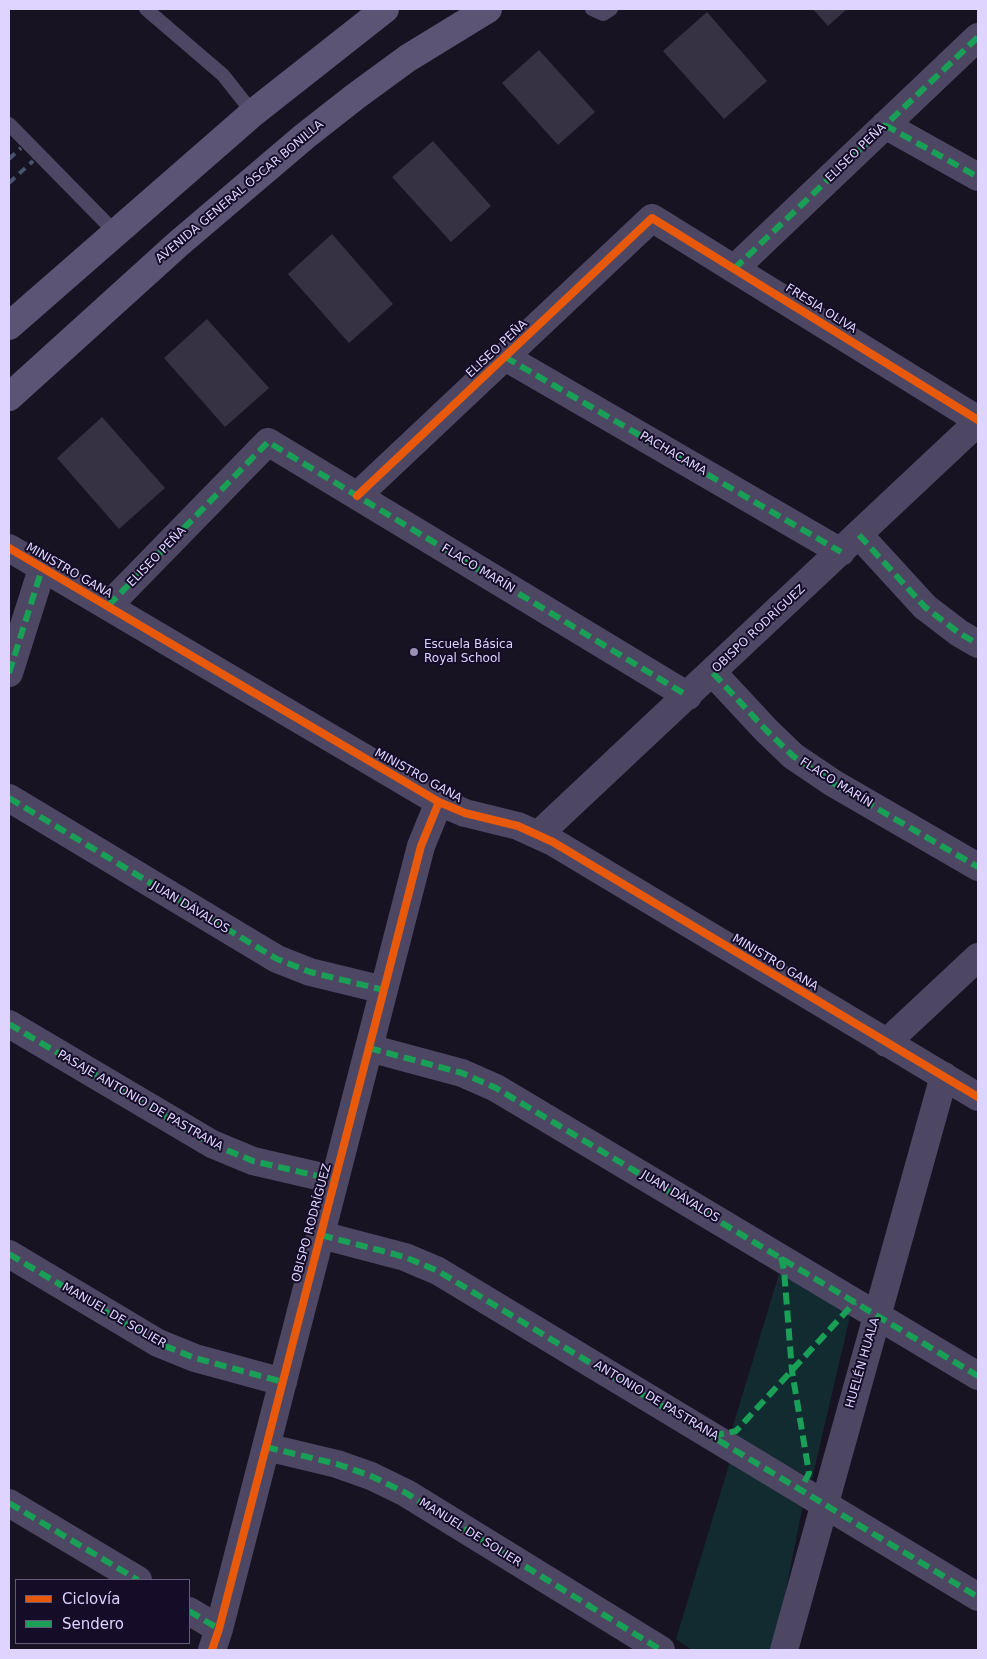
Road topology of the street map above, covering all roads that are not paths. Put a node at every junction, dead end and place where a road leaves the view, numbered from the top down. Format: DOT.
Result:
graph roads {
  1 [pos="146,9"];
  2 [pos="385,9"];
  3 [pos="488,9"];
  4 [pos="592,9"];
  5 [pos="611,9"];
  6 [pos="978,37"];
  7 [pos="253,113"];
  8 [pos="9,124"];
  9 [pos="885,125"];
  10 [pos="978,177"];
  11 [pos="652,218"];
  12 [pos="116,232"];
  13 [pos="734,269"];
  14 [pos="9,326"];
  15 [pos="505,357"];
  16 [pos="9,397"];
  17 [pos="978,421"];
  18 [pos="268,442"];
  19 [pos="357,496"];
  20 [pos="850,543"];
  21 [pos="9,548"];
  22 [pos="42,569"];
  23 [pos="108,606"];
  24 [pos="978,644"];
  25 [pos="713,673"];
  26 [pos="9,674"];
  27 [pos="688,696"];
  28 [pos="9,798"];
  29 [pos="439,802"];
  30 [pos="539,834"];
  31 [pos="978,867"];
  32 [pos="978,957"];
  33 [pos="384,990"];
  34 [pos="9,1024"];
  35 [pos="886,1043"];
  36 [pos="369,1048"];
  37 [pos="944,1076"];
  38 [pos="978,1097"];
  39 [pos="335,1180"];
  40 [pos="320,1235"];
  41 [pos="9,1254"];
  42 [pos="877,1315"];
  43 [pos="978,1376"];
  44 [pos="283,1382"];
  45 [pos="266,1447"];
  46 [pos="9,1503"];
  47 [pos="824,1504"];
  48 [pos="136,1579"];
  49 [pos="978,1597"];
  50 [pos="190,1612"];
  51 [pos="216,1640"];
  52 [pos="661,1650"];
  53 [pos="784,1650"];
  1 -- 7 [label="lane"];
  2 -- 7 [label="main road"];
  3 -- 16 [label="main road, AVENIDA GENERAL ÓSCAR BONILLA"];
  4 -- 5 [label="lane"];
  6 -- 9 [label="street, ELISEO PEÑA"];
  7 -- 12 [label="main road"];
  8 -- 12 [label="lane"];
  9 -- 10 [label="street"];
  9 -- 13 [label="street, ELISEO PEÑA"];
  11 -- 13 [label="street, FRESIA OLIVA"];
  11 -- 15 [label="street, ELISEO PEÑA"];
  12 -- 14 [label="main road"];
  13 -- 17 [label="street, FRESIA OLIVA"];
  15 -- 19 [label="street, ELISEO PEÑA"];
  15 -- 20 [label="street, PACHACAMA"];
  17 -- 20 [label="street, OBISPO RODRÍGUEZ"];
  18 -- 19 [label="street, FLACO MARÍN"];
  18 -- 23 [label="street, ELISEO PEÑA"];
  19 -- 27 [label="street, FLACO MARÍN"];
  20 -- 24 [label="street, PACHACAMA"];
  20 -- 25 [label="street, OBISPO RODRÍGUEZ"];
  21 -- 22 [label="street, MINISTRO GANA"];
  22 -- 23 [label="street, MINISTRO GANA"];
  22 -- 26 [label="street"];
  23 -- 29 [label="street, MINISTRO GANA"];
  25 -- 27 [label="street, OBISPO RODRÍGUEZ"];
  25 -- 31 [label="street, FLACO MARÍN"];
  27 -- 30 [label="street, OBISPO RODRÍGUEZ"];
  28 -- 33 [label="street, JUAN DÁVALOS"];
  29 -- 30 [label="street, MINISTRO GANA"];
  29 -- 33 [label="street, OBISPO RODRÍGUEZ"];
  30 -- 35 [label="street, MINISTRO GANA"];
  32 -- 35 [label="street"];
  33 -- 36 [label="street, OBISPO RODRÍGUEZ"];
  34 -- 39 [label="street, PASAJE ANTONIO DE PASTRANA"];
  35 -- 37 [label="street, MINISTRO GANA"];
  36 -- 39 [label="street, OBISPO RODRÍGUEZ"];
  36 -- 42 [label="street, JUAN DÁVALOS"];
  37 -- 38 [label="street, MINISTRO GANA"];
  37 -- 42 [label="street, HUELÉN HUALA"];
  39 -- 40 [label="street, OBISPO RODRÍGUEZ"];
  40 -- 44 [label="street, OBISPO RODRÍGUEZ"];
  40 -- 47 [label="street, ANTONIO DE PASTRANA"];
  41 -- 44 [label="street, MANUEL DE SOLIER"];
  42 -- 43 [label="street, JUAN DÁVALOS"];
  42 -- 47 [label="street, HUELÉN HUALA"];
  44 -- 45 [label="street, OBISPO RODRÍGUEZ"];
  45 -- 51 [label="street, OBISPO RODRÍGUEZ"];
  45 -- 52 [label="street, MANUEL DE SOLIER"];
  46 -- 48 [label="street"];
  47 -- 49 [label="street, ANTONIO DE PASTRANA"];
  47 -- 53 [label="street, HUELÉN HUALA"];
  50 -- 51 [label="street"];
}
